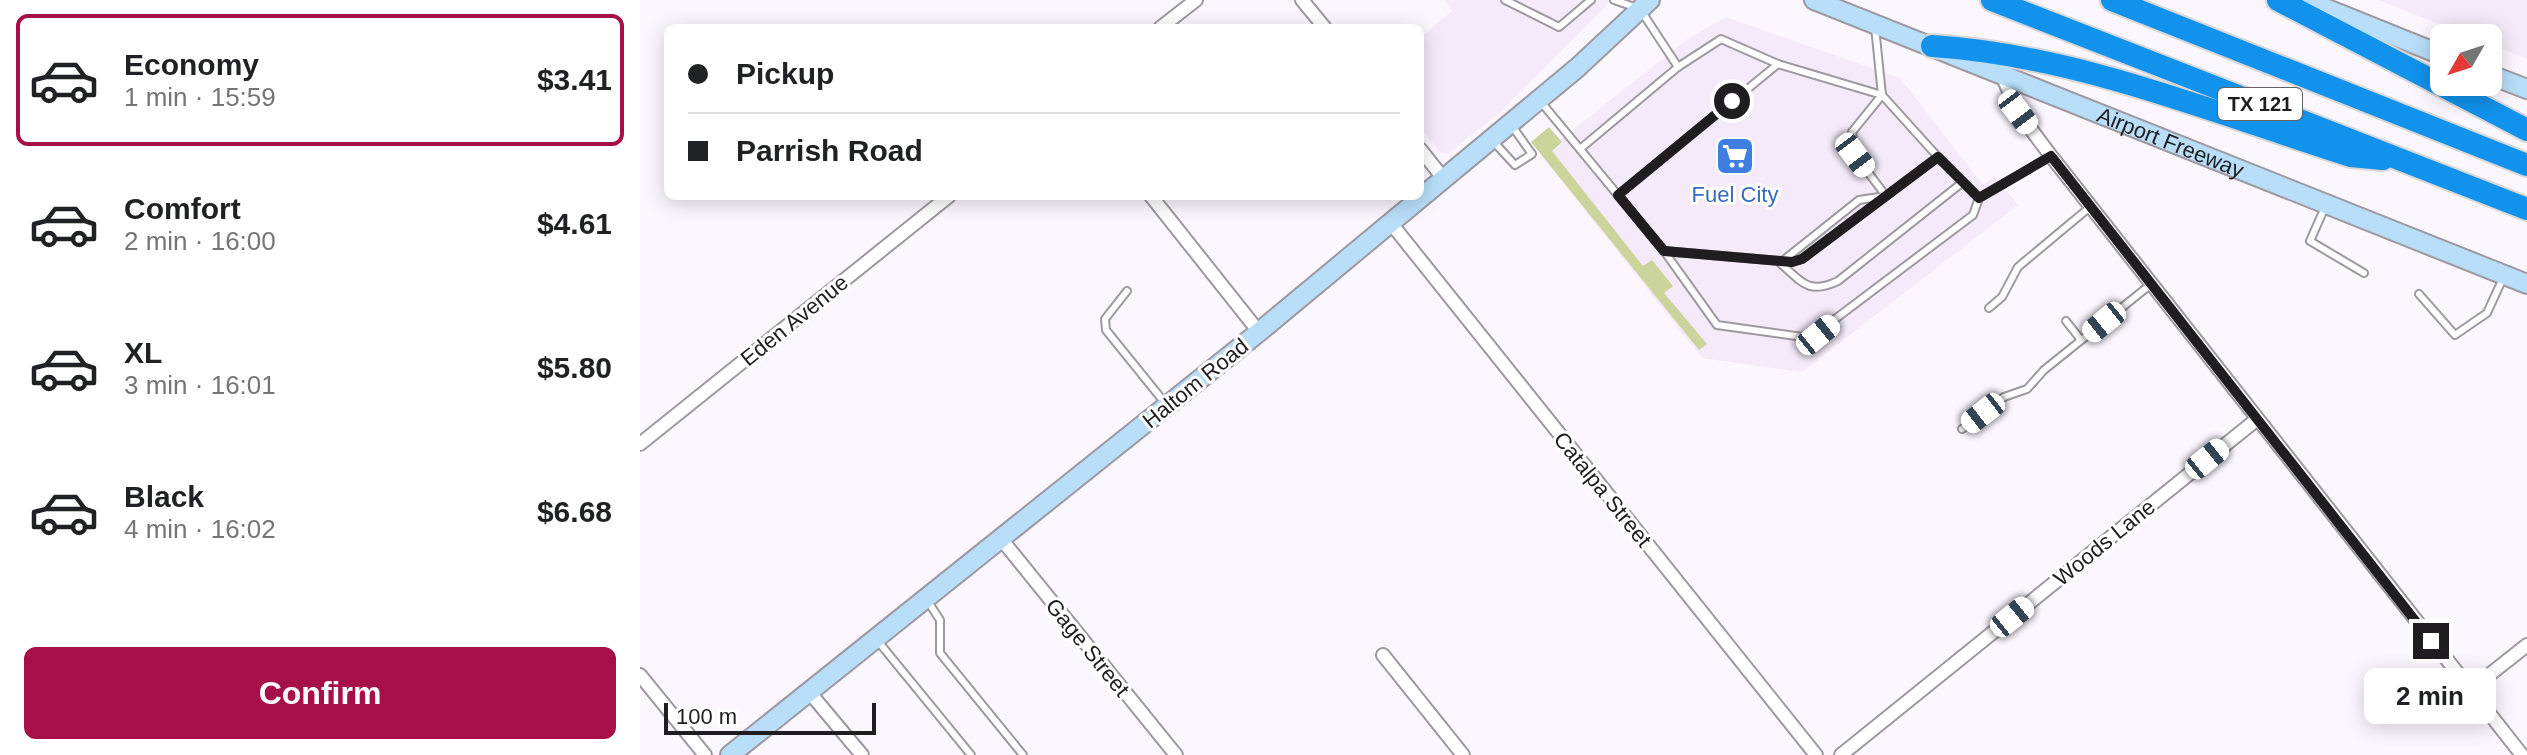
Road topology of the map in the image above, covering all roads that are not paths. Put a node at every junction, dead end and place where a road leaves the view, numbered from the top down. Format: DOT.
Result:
graph roads {
  1 [pos="1196,0"];
  2 [pos="1302,0"];
  3 [pos="1505,0"];
  4 [pos="1591,0"];
  5 [pos="1614,0"];
  6 [pos="1992,0"];
  7 [pos="2112,0"];
  8 [pos="2278,0"];
  9 [pos="2305,0"];
  10 [pos="1818,1"];
  11 [pos="1645,4"];
  12 [pos="1165,24"];
  13 [pos="1322,24"];
  14 [pos="1875,24"];
  15 [pos="1932,46"];
  16 [pos="2430,50"];
  17 [pos="1778,64"];
  18 [pos="1678,67"];
  19 [pos="2002,75"];
  20 [pos="2502,79"];
  21 [pos="2527,89"];
  22 [pos="1882,95"];
  23 [pos="1539,99"];
  24 [pos="1509,123"];
  25 [pos="2527,130"];
  26 [pos="1490,139"];
  27 [pos="1580,149"];
  28 [pos="1424,154"];
  29 [pos="2051,156"];
  30 [pos="1938,157"];
  31 [pos="2404,160"];
  32 [pos="2527,165"];
  33 [pos="1443,178"];
  34 [pos="1963,182"];
  35 [pos="1424,194"];
  36 [pos="1618,195"];
  37 [pos="1886,196"];
  38 [pos="1979,198"];
  39 [pos="944,200"];
  40 [pos="1154,200"];
  41 [pos="1416,200"];
  42 [pos="2327,204"];
  43 [pos="2090,207"];
  44 [pos="2527,209"];
  45 [pos="1390,222"];
  46 [pos="1664,251"];
  47 [pos="1780,263"];
  48 [pos="2364,273"];
  49 [pos="2505,275"];
  50 [pos="2527,284"];
  51 [pos="2150,285"];
  52 [pos="1127,291"];
  53 [pos="2419,294"];
  54 [pos="1989,308"];
  55 [pos="2066,321"];
  56 [pos="1259,332"];
  57 [pos="2081,340"];
  58 [pos="1167,406"];
  59 [pos="2256,420"];
  60 [pos="1962,429"];
  61 [pos="640,444"];
  62 [pos="1002,540"];
  63 [pos="926,600"];
  64 [pos="877,640"];
  65 [pos="2527,645"];
  66 [pos="1383,655"];
  67 [pos="640,675"];
  68 [pos="2470,690"];
  69 [pos="810,693"];
  70 [pos="705,755"];
  71 [pos="730,755"];
  72 [pos="862,755"];
  73 [pos="971,755"];
  74 [pos="1023,755"];
  75 [pos="1176,755"];
  76 [pos="1463,755"];
  77 [pos="1816,755"];
  78 [pos="1841,755"];
  79 [pos="2522,755"];
  1 -- 12 [label="street"];
  2 -- 13 [label="street"];
  3 -- 4 [label="lane"];
  5 -- 11 [label="lane"];
  6 -- 31 [label="highway, TX 121"];
  7 -- 32 [label="highway, TX 121"];
  8 -- 25 [label="highway"];
  9 -- 16 [label="main road"];
  10 -- 14 [label="main road, Airport Freeway"];
  11 -- 18 [label="lane"];
  11 -- 23 [label="main road, Haltom Road"];
  14 -- 15 [label="main road, Airport Freeway"];
  14 -- 22 [label="lane"];
  15 -- 19 [label="main road, Airport Freeway"];
  15 -- 31 [label="highway"];
  17 -- 18 [label="lane"];
  17 -- 22 [label="lane"];
  17 -- 36 [label="lane"];
  18 -- 27 [label="lane"];
  19 -- 29 [label="street"];
  19 -- 42 [label="main road, Airport Freeway"];
  20 -- 21 [label="main road"];
  22 -- 30 [label="lane"];
  22 -- 37 [label="lane"];
  23 -- 24 [label="main road, Haltom Road"];
  23 -- 27 [label="lane"];
  24 -- 26 [label="main road, Haltom Road"];
  24 -- 26 [label="lane"];
  26 -- 33 [label="main road, Haltom Road"];
  27 -- 36 [label="lane"];
  28 -- 33 [label="street"];
  29 -- 38 [label="lane"];
  29 -- 43 [label="street"];
  30 -- 34 [label="lane"];
  30 -- 37 [label="lane"];
  31 -- 44 [label="highway, TX 121"];
  33 -- 35 [label="main road, Haltom Road"];
  34 -- 38 [label="lane"];
  34 -- 47 [label="lane"];
  36 -- 46 [label="lane"];
  37 -- 47 [label="lane"];
  37 -- 47 [label="lane"];
  38 -- 46 [label="lane"];
  39 -- 61 [label="street, Eden Avenue"];
  40 -- 56 [label="street"];
  41 -- 45 [label="main road, Haltom Road"];
  42 -- 48 [label="lane"];
  42 -- 49 [label="main road, Airport Freeway"];
  43 -- 51 [label="street"];
  43 -- 54 [label="lane"];
  45 -- 56 [label="main road, Haltom Road"];
  45 -- 77 [label="street, Catalpa Street"];
  46 -- 47 [label="lane"];
  49 -- 50 [label="main road, Airport Freeway"];
  49 -- 53 [label="lane"];
  51 -- 57 [label="lane"];
  51 -- 59 [label="street"];
  52 -- 58 [label="lane"];
  55 -- 57 [label="lane"];
  56 -- 58 [label="main road, Haltom Road"];
  57 -- 60 [label="lane"];
  58 -- 62 [label="main road, Haltom Road"];
  59 -- 68 [label="street"];
  59 -- 78 [label="street, Woods Lane"];
  62 -- 63 [label="main road, Haltom Road"];
  62 -- 75 [label="street, Gage Street"];
  63 -- 64 [label="main road, Haltom Road"];
  63 -- 74 [label="lane"];
  64 -- 69 [label="main road, Haltom Road"];
  64 -- 73 [label="lane"];
  65 -- 68 [label="street"];
  66 -- 76 [label="street"];
  67 -- 70 [label="street"];
  68 -- 79 [label="street"];
  69 -- 71 [label="main road, Haltom Road"];
  69 -- 72 [label="street"];
}
